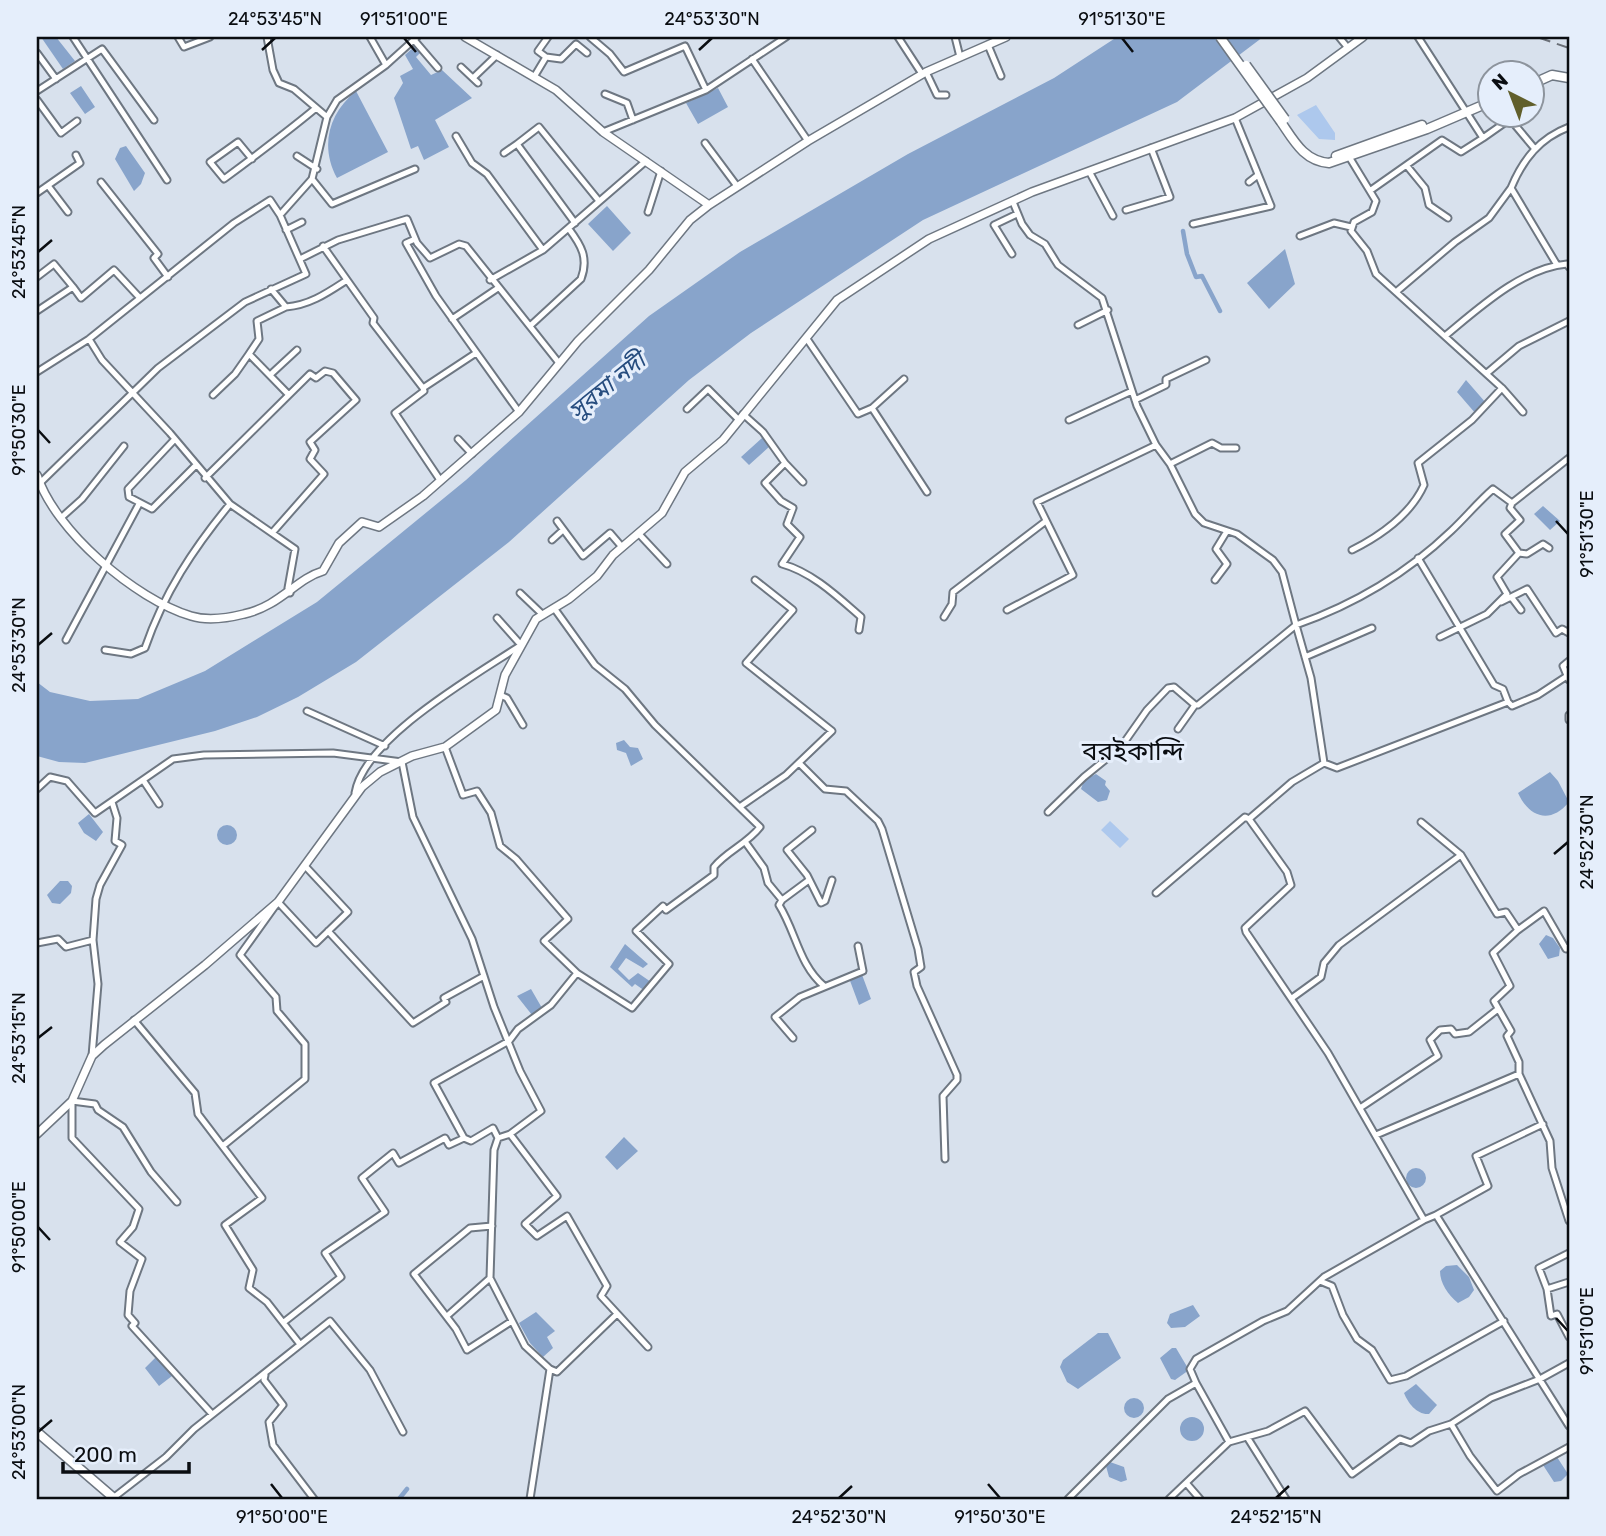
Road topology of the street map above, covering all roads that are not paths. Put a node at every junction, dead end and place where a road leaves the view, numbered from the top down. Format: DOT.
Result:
graph roads {
  1 [pos="73,37"];
  2 [pos="178,37"];
  3 [pos="210,37"];
  4 [pos="267,37"];
  5 [pos="370,37"];
  6 [pos="465,37"];
  7 [pos="548,37"];
  8 [pos="590,37"];
  9 [pos="676,37"];
  10 [pos="786,37"];
  11 [pos="898,37"];
  12 [pos="955,37"];
  13 [pos="1006,37"];
  14 [pos="1220,37"];
  15 [pos="1226,37"];
  16 [pos="1339,37"];
  17 [pos="1363,37"];
  18 [pos="1418,37"];
  19 [pos="415,38"];
  20 [pos="988,45"];
  21 [pos="681,46"];
  22 [pos="1348,48"];
  23 [pos="37,53"];
  24 [pos="587,53"];
  25 [pos="497,55"];
  26 [pos="546,57"];
  27 [pos="960,57"];
  28 [pos="87,59"];
  29 [pos="752,59"];
  30 [pos="386,65"];
  31 [pos="461,67"];
  32 [pos="438,68"];
  33 [pos="924,73"];
  34 [pos="1001,76"];
  35 [pos="1569,76"];
  36 [pos="534,77"];
  37 [pos="1546,77"];
  38 [pos="56,79"];
  39 [pos="37,90"];
  40 [pos="706,90"];
  41 [pos="605,94"];
  42 [pos="946,95"];
  43 [pos="37,100"];
  44 [pos="1476,104"];
  45 [pos="1476,107"];
  46 [pos="316,108"];
  47 [pos="1464,111"];
  48 [pos="327,117"];
  49 [pos="1235,118"];
  50 [pos="154,120"];
  51 [pos="633,120"];
  52 [pos="1283,120"];
  53 [pos="77,121"];
  54 [pos="1569,127"];
  55 [pos="603,132"];
  56 [pos="456,136"];
  57 [pos="1483,138"];
  58 [pos="807,141"];
  59 [pos="705,143"];
  60 [pos="517,144"];
  61 [pos="1151,148"];
  62 [pos="1535,149"];
  63 [pos="504,153"];
  64 [pos="76,155"];
  65 [pos="1348,155"];
  66 [pos="297,156"];
  67 [pos="251,159"];
  68 [pos="646,161"];
  69 [pos="1407,166"];
  70 [pos="317,169"];
  71 [pos="415,169"];
  72 [pos="661,171"];
  73 [pos="1090,173"];
  74 [pos="1258,175"];
  75 [pos="312,179"];
  76 [pos="167,180"];
  77 [pos="102,182"];
  78 [pos="1249,182"];
  79 [pos="737,186"];
  80 [pos="48,187"];
  81 [pos="1511,188"];
  82 [pos="1371,190"];
  83 [pos="37,193"];
  84 [pos="599,201"];
  85 [pos="1013,202"];
  86 [pos="709,205"];
  87 [pos="1126,210"];
  88 [pos="68,212"];
  89 [pos="648,212"];
  90 [pos="1017,214"];
  91 [pos="280,215"];
  92 [pos="1113,216"];
  93 [pos="1448,218"];
  94 [pos="302,222"];
  95 [pos="575,223"];
  96 [pos="1193,224"];
  97 [pos="1351,227"];
  98 [pos="569,229"];
  99 [pos="286,230"];
  100 [pos="1300,236"];
  101 [pos="415,239"];
  102 [pos="323,246"];
  103 [pos="543,250"];
  104 [pos="1012,254"];
  105 [pos="300,259"];
  106 [pos="1557,265"];
  107 [pos="1569,267"];
  108 [pos="37,277"];
  109 [pos="167,277"];
  110 [pos="490,279"];
  111 [pos="347,280"];
  112 [pos="73,287"];
  113 [pos="498,288"];
  114 [pos="271,289"];
  115 [pos="1396,292"];
  116 [pos="139,297"];
  117 [pos="286,307"];
  118 [pos="1108,310"];
  119 [pos="37,311"];
  120 [pos="452,319"];
  121 [pos="1569,321"];
  122 [pos="1078,325"];
  123 [pos="530,326"];
  124 [pos="1445,336"];
  125 [pos="89,339"];
  126 [pos="807,339"];
  127 [pos="297,350"];
  128 [pos="476,352"];
  129 [pos="249,354"];
  130 [pos="1206,360"];
  131 [pos="559,363"];
  132 [pos="37,373"];
  133 [pos="1487,373"];
  134 [pos="270,375"];
  135 [pos="904,379"];
  136 [pos="423,388"];
  137 [pos="1502,388"];
  138 [pos="1132,391"];
  139 [pos="131,393"];
  140 [pos="288,394"];
  141 [pos="214,395"];
  142 [pos="1135,400"];
  143 [pos="872,408"];
  144 [pos="687,409"];
  145 [pos="1523,411"];
  146 [pos="519,412"];
  147 [pos="741,417"];
  148 [pos="1069,420"];
  149 [pos="175,439"];
  150 [pos="458,439"];
  151 [pos="1156,445"];
  152 [pos="124,446"];
  153 [pos="1236,448"];
  154 [pos="472,454"];
  155 [pos="1569,458"];
  156 [pos="785,463"];
  157 [pos="1170,464"];
  158 [pos="195,466"];
  159 [pos="37,475"];
  160 [pos="205,478"];
  161 [pos="440,480"];
  162 [pos="803,482"];
  163 [pos="40,484"];
  164 [pos="927,492"];
  165 [pos="1512,503"];
  166 [pos="139,504"];
  167 [pos="230,505"];
  168 [pos="62,517"];
  169 [pos="557,521"];
  170 [pos="1046,521"];
  171 [pos="563,530"];
  172 [pos="1227,531"];
  173 [pos="272,533"];
  174 [pos="639,534"];
  175 [pos="552,540"];
  176 [pos="622,547"];
  177 [pos="1549,548"];
  178 [pos="1352,551"];
  179 [pos="1520,553"];
  180 [pos="1418,558"];
  181 [pos="667,564"];
  182 [pos="107,567"];
  183 [pos="755,580"];
  184 [pos="1215,580"];
  185 [pos="290,593"];
  186 [pos="520,593"];
  187 [pos="1512,598"];
  188 [pos="1502,603"];
  189 [pos="163,604"];
  190 [pos="554,608"];
  191 [pos="1007,610"];
  192 [pos="1521,610"];
  193 [pos="542,614"];
  194 [pos="944,617"];
  195 [pos="497,618"];
  196 [pos="1296,625"];
  197 [pos="1461,626"];
  198 [pos="1372,628"];
  199 [pos="859,630"];
  200 [pos="1569,633"];
  201 [pos="1440,637"];
  202 [pos="66,640"];
  203 [pos="521,645"];
  204 [pos="105,650"];
  205 [pos="1305,657"];
  206 [pos="1569,661"];
  207 [pos="1568,678"];
  208 [pos="500,695"];
  209 [pos="1508,702"];
  210 [pos="1195,705"];
  211 [pos="307,711"];
  212 [pos="523,725"];
  213 [pos="1178,729"];
  214 [pos="385,746"];
  215 [pos="445,747"];
  216 [pos="374,757"];
  217 [pos="402,762"];
  218 [pos="799,763"];
  219 [pos="1324,763"];
  220 [pos="143,780"];
  221 [pos="38,785"];
  222 [pos="355,797"];
  223 [pos="113,802"];
  224 [pos="159,804"];
  225 [pos="741,806"];
  226 [pos="1048,812"];
  227 [pos="1249,819"];
  228 [pos="1421,822"];
  229 [pos="812,830"];
  230 [pos="746,844"];
  231 [pos="1461,855"];
  232 [pos="306,867"];
  233 [pos="809,880"];
  234 [pos="832,880"];
  235 [pos="1156,893"];
  236 [pos="782,900"];
  237 [pos="278,902"];
  238 [pos="1518,930"];
  239 [pos="328,931"];
  240 [pos="93,940"];
  241 [pos="37,943"];
  242 [pos="858,946"];
  243 [pos="1569,947"];
  244 [pos="576,973"];
  245 [pos="484,976"];
  246 [pos="824,986"];
  247 [pos="1292,998"];
  248 [pos="1498,1009"];
  249 [pos="134,1020"];
  250 [pos="793,1038"];
  251 [pos="509,1041"];
  252 [pos="92,1056"];
  253 [pos="1519,1074"];
  254 [pos="72,1101"];
  255 [pos="1360,1108"];
  256 [pos="1543,1124"];
  257 [pos="37,1133"];
  258 [pos="510,1135"];
  259 [pos="1376,1135"];
  260 [pos="464,1138"];
  261 [pos="498,1138"];
  262 [pos="224,1145"];
  263 [pos="945,1159"];
  264 [pos="177,1202"];
  265 [pos="1436,1215"];
  266 [pos="1424,1220"];
  267 [pos="1569,1222"];
  268 [pos="492,1226"];
  269 [pos="1569,1253"];
  270 [pos="490,1278"];
  271 [pos="1320,1281"];
  272 [pos="1569,1282"];
  273 [pos="1547,1289"];
  274 [pos="617,1314"];
  275 [pos="447,1316"];
  276 [pos="512,1321"];
  277 [pos="1504,1321"];
  278 [pos="284,1322"];
  279 [pos="1569,1337"];
  280 [pos="299,1343"];
  281 [pos="648,1346"];
  282 [pos="1569,1363"];
  283 [pos="550,1369"];
  284 [pos="265,1374"];
  285 [pos="1540,1379"];
  286 [pos="1196,1383"];
  287 [pos="212,1414"];
  288 [pos="1451,1424"];
  289 [pos="1569,1426"];
  290 [pos="37,1432"];
  291 [pos="404,1432"];
  292 [pos="1247,1437"];
  293 [pos="1229,1442"];
  294 [pos="1569,1447"];
  295 [pos="1187,1484"];
  296 [pos="114,1499"];
  297 [pos="314,1499"];
  298 [pos="530,1499"];
  299 [pos="1068,1499"];
  300 [pos="1169,1499"];
  301 [pos="1200,1499"];
  302 [pos="1286,1499"];
  1 -- 28 [label="street"];
  2 -- 3 [label="street"];
  4 -- 46 [label="street"];
  5 -- 30 [label="street"];
  6 -- 25 [label="street"];
  7 -- 26 [label="street"];
  8 -- 21 [label="street"];
  9 -- 21 [label="street"];
  10 -- 29 [label="street"];
  11 -- 33 [label="street"];
  12 -- 27 [label="street"];
  13 -- 20 [label="street"];
  14 -- 52 [label="main road, bridge"];
  15 -- 52 [label="main road, bridge"];
  16 -- 22 [label="street"];
  17 -- 22 [label="street"];
  18 -- 47 [label="street"];
  19 -- 30 [label="street"];
  19 -- 32 [label="street"];
  20 -- 27 [label="street"];
  20 -- 34 [label="street"];
  21 -- 40 [label="street"];
  22 -- 49 [label="street"];
  23 -- 38 [label="street"];
  24 -- 26 [label="street"];
  25 -- 31 [label="street"];
  25 -- 36 [label="street"];
  26 -- 36 [label="street"];
  27 -- 33 [label="street"];
  28 -- 38 [label="street"];
  28 -- 50 [label="street"];
  28 -- 76 [label="street"];
  29 -- 40 [label="street"];
  29 -- 58 [label="street"];
  30 -- 48 [label="street"];
  33 -- 42 [label="street"];
  33 -- 58 [label="street"];
  35 -- 37 [label="main road"];
  36 -- 55 [label="street"];
  38 -- 39 [label="street"];
  40 -- 51 [label="street"];
  41 -- 51 [label="street"];
  43 -- 53 [label="street"];
  44 -- 47 [label="main road"];
  45 -- 47 [label="main road"];
  46 -- 48 [label="street"];
  46 -- 67 [label="street"];
  47 -- 57 [label="street"];
  47 -- 65 [label="main road"];
  48 -- 70 [label="street"];
  49 -- 61 [label="street"];
  49 -- 74 [label="street"];
  51 -- 55 [label="street"];
  52 -- 65 [label="main road"];
  54 -- 62 [label="street"];
  55 -- 68 [label="street"];
  56 -- 103 [label="street"];
  57 -- 62 [label="street"];
  57 -- 69 [label="street"];
  58 -- 79 [label="street"];
  59 -- 79 [label="street"];
  60 -- 63 [label="street"];
  60 -- 84 [label="street"];
  60 -- 95 [label="street"];
  61 -- 73 [label="street"];
  61 -- 87 [label="street"];
  62 -- 81 [label="street"];
  64 -- 80 [label="street"];
  65 -- 82 [label="street"];
  66 -- 70 [label="street"];
  67 -- 67 [label="street"];
  68 -- 72 [label="street"];
  68 -- 84 [label="street"];
  69 -- 82 [label="street"];
  69 -- 93 [label="street"];
  70 -- 75 [label="street"];
  71 -- 75 [label="street"];
  72 -- 86 [label="street"];
  72 -- 89 [label="street"];
  73 -- 85 [label="street"];
  73 -- 92 [label="street"];
  74 -- 78 [label="street"];
  74 -- 96 [label="street"];
  75 -- 91 [label="street"];
  77 -- 109 [label="street"];
  79 -- 86 [label="street"];
  80 -- 83 [label="street"];
  80 -- 88 [label="street"];
  81 -- 106 [label="street"];
  81 -- 115 [label="street"];
  82 -- 97 [label="street"];
  84 -- 95 [label="street"];
  85 -- 90 [label="street"];
  85 -- 126 [label="street"];
  86 -- 131 [label="street"];
  90 -- 104 [label="street"];
  90 -- 118 [label="street"];
  91 -- 99 [label="street"];
  91 -- 109 [label="street"];
  94 -- 99 [label="street"];
  95 -- 98 [label="street"];
  97 -- 100 [label="street"];
  97 -- 115 [label="street"];
  98 -- 103 [label="street"];
  98 -- 123 [label="street"];
  99 -- 105 [label="street"];
  101 -- 102 [label="street"];
  101 -- 110 [label="street"];
  101 -- 120 [label="street"];
  102 -- 105 [label="street"];
  102 -- 111 [label="street"];
  103 -- 110 [label="street"];
  105 -- 114 [label="street"];
  106 -- 107 [label="street"];
  106 -- 124 [label="street"];
  108 -- 112 [label="street"];
  109 -- 116 [label="street"];
  110 -- 113 [label="street"];
  111 -- 117 [label="street"];
  111 -- 136 [label="street"];
  112 -- 116 [label="street"];
  112 -- 119 [label="street"];
  113 -- 120 [label="street"];
  113 -- 123 [label="street"];
  114 -- 117 [label="street"];
  114 -- 139 [label="street"];
  115 -- 124 [label="street"];
  116 -- 125 [label="street"];
  117 -- 129 [label="street"];
  118 -- 122 [label="street"];
  118 -- 138 [label="street"];
  120 -- 128 [label="street"];
  121 -- 133 [label="street"];
  123 -- 131 [label="street"];
  124 -- 133 [label="street"];
  125 -- 132 [label="street"];
  125 -- 139 [label="street"];
  126 -- 143 [label="street"];
  126 -- 147 [label="street"];
  127 -- 134 [label="street"];
  128 -- 136 [label="street"];
  128 -- 146 [label="street"];
  129 -- 134 [label="street"];
  129 -- 141 [label="street"];
  130 -- 142 [label="street"];
  131 -- 146 [label="street"];
  133 -- 137 [label="street"];
  134 -- 140 [label="street"];
  135 -- 143 [label="street"];
  136 -- 161 [label="street"];
  137 -- 145 [label="street"];
  137 -- 178 [label="street"];
  138 -- 142 [label="street"];
  138 -- 148 [label="street"];
  139 -- 149 [label="street"];
  139 -- 163 [label="street"];
  140 -- 160 [label="street"];
  140 -- 173 [label="street"];
  142 -- 151 [label="street"];
  143 -- 164 [label="street"];
  144 -- 147 [label="street"];
  146 -- 154 [label="street"];
  147 -- 156 [label="street"];
  147 -- 174 [label="street"];
  149 -- 158 [label="street"];
  149 -- 166 [label="street"];
  150 -- 154 [label="street"];
  151 -- 157 [label="street"];
  151 -- 170 [label="street"];
  152 -- 168 [label="street"];
  153 -- 157 [label="street"];
  154 -- 161 [label="street"];
  155 -- 165 [label="street"];
  156 -- 162 [label="street"];
  156 -- 199 [label="street"];
  157 -- 172 [label="street"];
  158 -- 160 [label="street"];
  158 -- 166 [label="street"];
  159 -- 163 [label="street"];
  160 -- 167 [label="street"];
  161 -- 185 [label="street"];
  163 -- 168 [label="street"];
  165 -- 179 [label="street"];
  165 -- 180 [label="street"];
  166 -- 182 [label="street"];
  167 -- 173 [label="street"];
  167 -- 189 [label="street"];
  168 -- 182 [label="street"];
  169 -- 171 [label="street"];
  170 -- 191 [label="street"];
  170 -- 194 [label="street"];
  171 -- 175 [label="street"];
  171 -- 176 [label="street"];
  172 -- 184 [label="street"];
  172 -- 196 [label="street"];
  173 -- 185 [label="street"];
  174 -- 176 [label="street"];
  174 -- 181 [label="street"];
  176 -- 190 [label="street"];
  177 -- 179 [label="street"];
  179 -- 188 [label="street"];
  180 -- 196 [label="street"];
  180 -- 197 [label="street"];
  182 -- 189 [label="street"];
  182 -- 202 [label="street"];
  183 -- 218 [label="street"];
  185 -- 189 [label="street"];
  186 -- 193 [label="street"];
  187 -- 188 [label="street"];
  187 -- 192 [label="street"];
  187 -- 200 [label="street"];
  188 -- 197 [label="street"];
  189 -- 204 [label="street"];
  190 -- 193 [label="street"];
  190 -- 225 [label="street"];
  193 -- 203 [label="street"];
  195 -- 203 [label="street"];
  196 -- 205 [label="street"];
  196 -- 210 [label="street"];
  197 -- 201 [label="street"];
  197 -- 209 [label="street"];
  198 -- 205 [label="street"];
  203 -- 208 [label="street"];
  203 -- 214 [label="street"];
  205 -- 219 [label="street"];
  206 -- 207 [label="street"];
  207 -- 209 [label="street"];
  208 -- 212 [label="street"];
  208 -- 215 [label="street"];
  209 -- 219 [label="street"];
  210 -- 213 [label="street"];
  210 -- 226 [label="street"];
  211 -- 214 [label="street"];
  214 -- 216 [label="street"];
  215 -- 217 [label="street"];
  215 -- 244 [label="street"];
  216 -- 217 [label="street"];
  216 -- 220 [label="street"];
  216 -- 222 [label="street"];
  217 -- 222 [label="street"];
  217 -- 245 [label="street"];
  218 -- 225 [label="street"];
  218 -- 263 [label="street"];
  219 -- 227 [label="street"];
  220 -- 223 [label="street"];
  220 -- 224 [label="street"];
  221 -- 223 [label="street"];
  222 -- 232 [label="street"];
  223 -- 240 [label="street"];
  225 -- 230 [label="street"];
  227 -- 235 [label="street"];
  227 -- 247 [label="street"];
  228 -- 231 [label="street"];
  229 -- 233 [label="street"];
  230 -- 236 [label="street"];
  230 -- 244 [label="street"];
  231 -- 238 [label="street"];
  231 -- 247 [label="street"];
  232 -- 237 [label="street"];
  232 -- 239 [label="street"];
  233 -- 234 [label="street"];
  233 -- 236 [label="street"];
  236 -- 246 [label="street"];
  237 -- 239 [label="street"];
  237 -- 249 [label="street"];
  237 -- 262 [label="street"];
  238 -- 243 [label="street"];
  238 -- 248 [label="street"];
  239 -- 245 [label="street"];
  240 -- 241 [label="street"];
  240 -- 252 [label="street"];
  242 -- 246 [label="street"];
  244 -- 251 [label="street"];
  245 -- 251 [label="street"];
  246 -- 250 [label="street"];
  247 -- 255 [label="street"];
  248 -- 253 [label="street"];
  248 -- 255 [label="street"];
  249 -- 252 [label="street"];
  249 -- 262 [label="street"];
  251 -- 258 [label="street"];
  251 -- 260 [label="street"];
  252 -- 254 [label="street"];
  253 -- 256 [label="street"];
  253 -- 259 [label="street"];
  254 -- 257 [label="street"];
  254 -- 264 [label="street"];
  254 -- 287 [label="street"];
  255 -- 259 [label="street"];
  256 -- 265 [label="street"];
  256 -- 267 [label="street"];
  258 -- 261 [label="street"];
  258 -- 274 [label="street"];
  259 -- 266 [label="street"];
  260 -- 261 [label="street"];
  260 -- 278 [label="street"];
  261 -- 268 [label="street"];
  262 -- 278 [label="street"];
  265 -- 266 [label="street"];
  265 -- 277 [label="street"];
  266 -- 271 [label="street"];
  268 -- 270 [label="street"];
  268 -- 275 [label="street"];
  269 -- 273 [label="street"];
  270 -- 275 [label="street"];
  270 -- 276 [label="street"];
  271 -- 277 [label="street"];
  271 -- 286 [label="street"];
  272 -- 273 [label="street"];
  273 -- 279 [label="street"];
  274 -- 281 [label="street"];
  274 -- 283 [label="street"];
  275 -- 276 [label="street"];
  276 -- 283 [label="street"];
  277 -- 285 [label="street"];
  278 -- 280 [label="street"];
  280 -- 284 [label="street"];
  280 -- 291 [label="street"];
  282 -- 285 [label="street"];
  283 -- 298 [label="street"];
  284 -- 287 [label="street"];
  284 -- 297 [label="street"];
  285 -- 288 [label="street"];
  285 -- 289 [label="street"];
  286 -- 293 [label="street"];
  286 -- 299 [label="street"];
  287 -- 296 [label="street"];
  288 -- 292 [label="street"];
  288 -- 294 [label="street"];
  290 -- 296 [label="main road"];
  292 -- 293 [label="street"];
  292 -- 302 [label="street"];
  293 -- 295 [label="street"];
  295 -- 300 [label="street"];
  295 -- 301 [label="street"];
}
